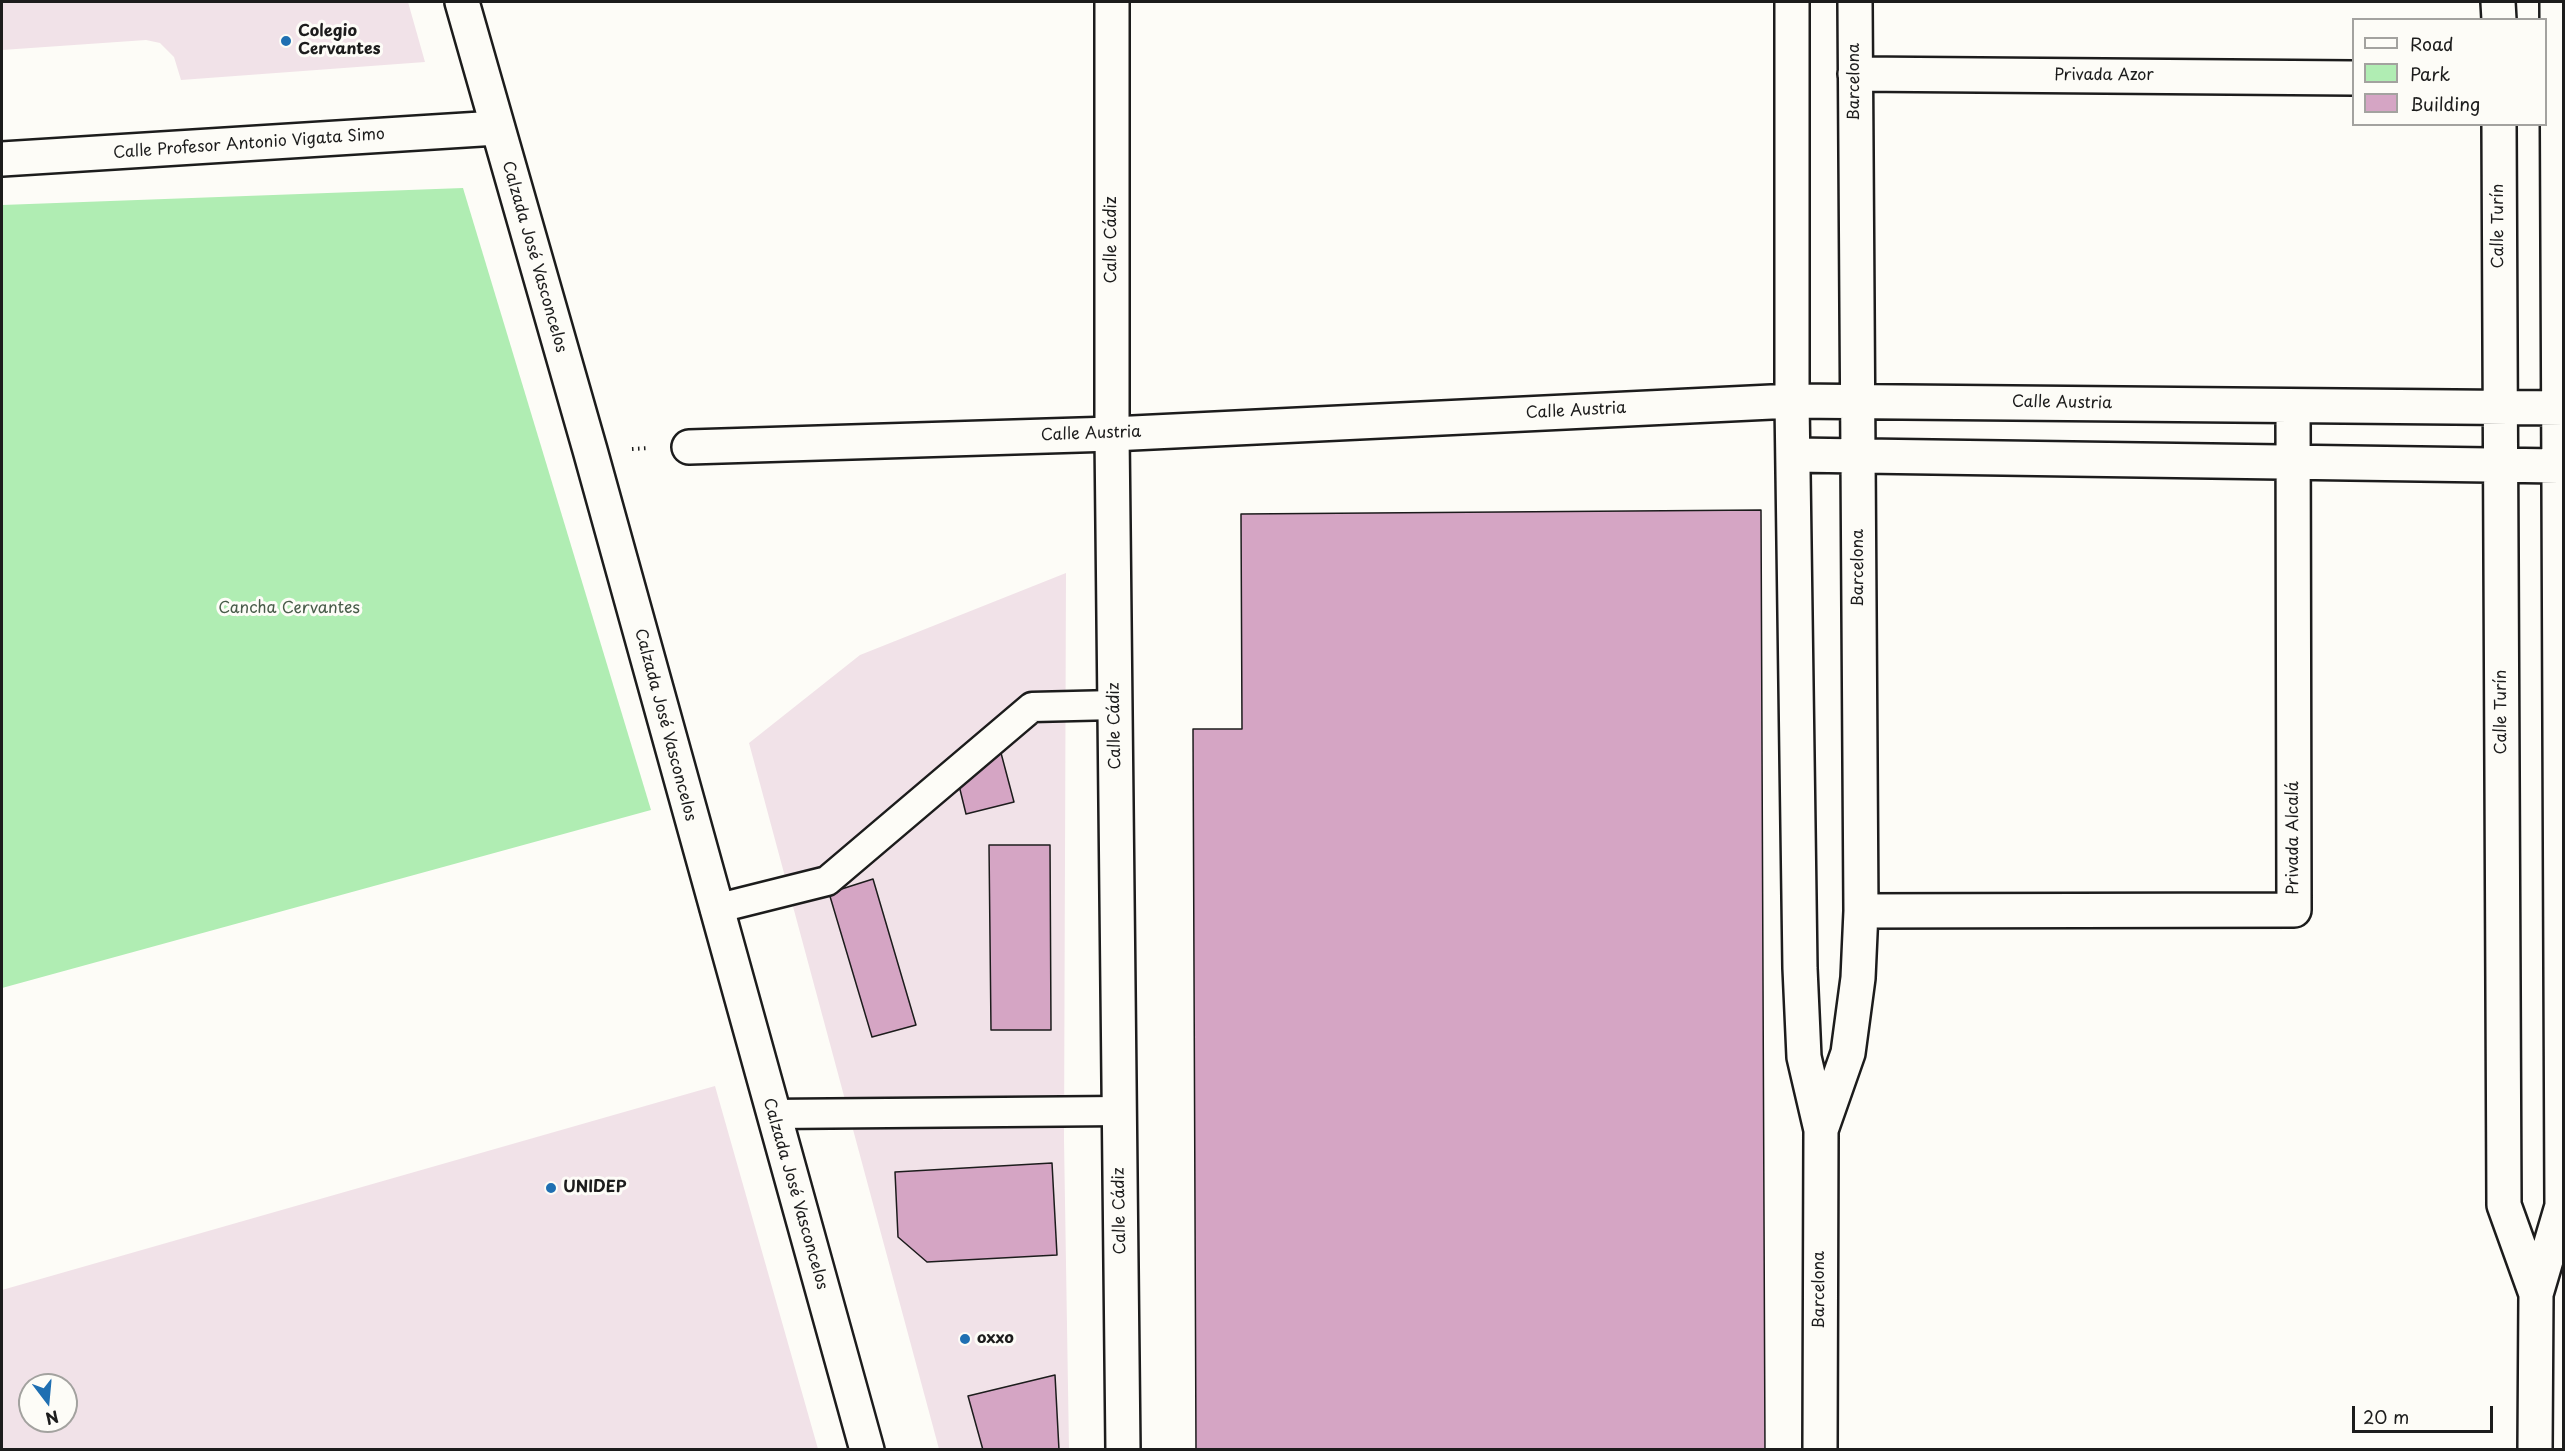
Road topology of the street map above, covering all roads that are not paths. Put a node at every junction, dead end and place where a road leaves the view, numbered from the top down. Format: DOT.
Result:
graph roads {
  1 [pos="462,2"];
  2 [pos="1112,2"];
  3 [pos="1792,2"];
  4 [pos="1855,2"];
  5 [pos="2498,2"];
  6 [pos="2557,2"];
  7 [pos="2499,18"];
  8 [pos="1855,74"];
  9 [pos="2352,78"];
  10 [pos="2499,126"];
  11 [pos="497,128"];
  12 [pos="2,159"];
  13 [pos="1792,401"];
  14 [pos="1856,401"];
  15 [pos="2293,406"];
  16 [pos="2500,407"];
  17 [pos="2561,408"];
  18 [pos="1112,434"];
  19 [pos="689,447"];
  20 [pos="1794,455"];
  21 [pos="1858,456"];
  22 [pos="2293,462"];
  23 [pos="2500,466"];
  24 [pos="2559,466"];
  25 [pos="1115,705"];
  26 [pos="715,909"];
  27 [pos="1861,911"];
  28 [pos="1119,1111"];
  29 [pos="773,1114"];
  30 [pos="1821,1130"];
  31 [pos="2563,1137"];
  32 [pos="2536,1294"];
  33 [pos="867,1449"];
  34 [pos="1123,1449"];
  35 [pos="1820,1449"];
  36 [pos="2535,1449"];
  1 -- 11 [label="street, Calzada José Vasconcelos"];
  2 -- 18 [label="street, Calle Cádiz"];
  3 -- 13 [label="street, Barcelona"];
  4 -- 8 [label="street, Barcelona"];
  5 -- 7 [label="street"];
  6 -- 17 [label="street, Calle Turín"];
  8 -- 9 [label="street, Privada Azor"];
  8 -- 14 [label="street, Barcelona"];
  10 -- 16 [label="street, Calle Turín"];
  11 -- 12 [label="street, Calle Profesor Antonio Vigata Simo"];
  11 -- 26 [label="street, Calzada José Vasconcelos"];
  13 -- 14 [label="street, Calle Austria"];
  13 -- 18 [label="street, Calle Austria"];
  13 -- 20 [label="street, Barcelona"];
  14 -- 15 [label="street, Calle Austria"];
  14 -- 21 [label="street, Barcelona"];
  15 -- 16 [label="street, Calle Austria"];
  15 -- 22 [label="street, Privada Alcalá"];
  16 -- 17 [label="street, Calle Austria"];
  16 -- 23 [label="street, Calle Turín"];
  17 -- 24 [label="street, Calle Turín"];
  18 -- 19 [label="street, Calle Austria"];
  18 -- 25 [label="street, Calle Cádiz"];
  20 -- 21 [label="street"];
  20 -- 30 [label="street, Barcelona"];
  21 -- 22 [label="street"];
  21 -- 27 [label="street, Barcelona"];
  22 -- 23 [label="street"];
  22 -- 27 [label="street, Privada Alcalá"];
  23 -- 24 [label="street"];
  23 -- 32 [label="street, Calle Turín"];
  24 -- 31 [label="street, Calle Turín"];
  25 -- 26 [label="lane"];
  25 -- 28 [label="street, Calle Cádiz"];
  26 -- 29 [label="street, Calzada José Vasconcelos"];
  27 -- 30 [label="street, Barcelona"];
  28 -- 29 [label="lane"];
  28 -- 34 [label="street, Calle Cádiz"];
  29 -- 33 [label="street, Calzada José Vasconcelos"];
  30 -- 35 [label="street, Barcelona"];
  31 -- 32 [label="street, Calle Turín"];
  32 -- 36 [label="street, Calle Turín"];
}
